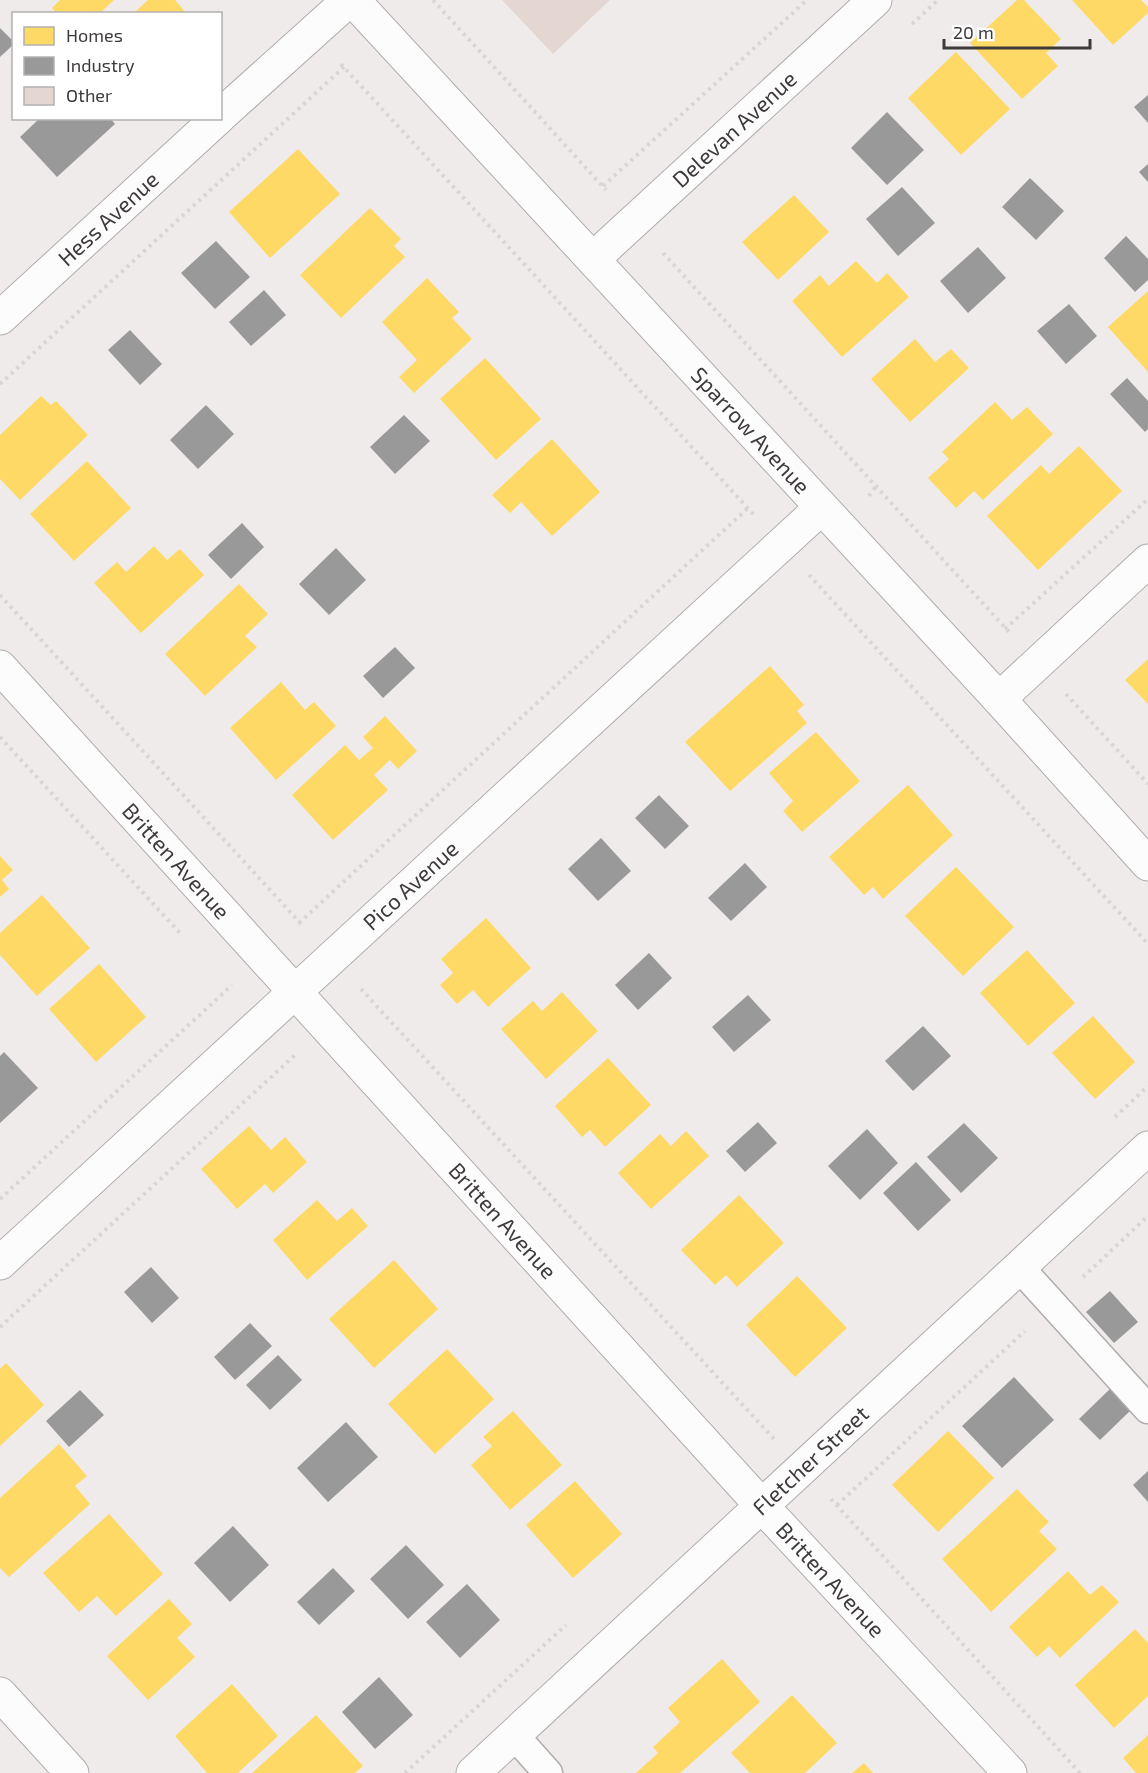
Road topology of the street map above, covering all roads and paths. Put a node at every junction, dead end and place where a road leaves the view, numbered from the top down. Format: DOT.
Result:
graph roads {
  1 [pos="351,0"];
  2 [pos="433,0"];
  3 [pos="807,0"];
  4 [pos="875,0"];
  5 [pos="312,32"];
  6 [pos="344,67"];
  7 [pos="222,114"];
  8 [pos="216,120"];
  9 [pos="603,186"];
  10 [pos="634,222"];
  11 [pos="593,259"];
  12 [pos="0,318"];
  13 [pos="0,384"];
  14 [pos="1148,499"];
  15 [pos="748,508"];
  16 [pos="821,508"];
  17 [pos="781,544"];
  18 [pos="1148,561"];
  19 [pos="0,595"];
  20 [pos="1005,629"];
  21 [pos="1040,661"];
  22 [pos="0,668"];
  23 [pos="999,699"];
  24 [pos="1148,784"];
  25 [pos="1148,864"];
  26 [pos="300,922"];
  27 [pos="1148,944"];
  28 [pos="263,956"];
  29 [pos="332,957"];
  30 [pos="294,991"];
  31 [pos="1148,1148"];
  32 [pos="0,1199"];
  33 [pos="1148,1216"];
  34 [pos="0,1263"];
  35 [pos="1019,1267"];
  36 [pos="1053,1304"];
  37 [pos="1148,1408"];
  38 [pos="801,1468"];
  39 [pos="761,1505"];
  40 [pos="837,1505"];
  41 [pos="0,1694"];
  42 [pos="514,1735"];
  43 [pos="72,1773"];
  44 [pos="473,1773"];
  45 [pos="548,1773"];
  46 [pos="1010,1773"];
  47 [pos="1080,1773"];
  1 -- 5 [label="street, Hess Avenue"];
  1 -- 11 [label="street, Sparrow Avenue"];
  2 -- 9 [label="path"];
  3 -- 9 [label="path"];
  4 -- 10 [label="street, Delevan Avenue"];
  5 -- 6 [label="path"];
  5 -- 7 [label="street, Hess Avenue"];
  6 -- 13 [label="path"];
  6 -- 15 [label="path"];
  8 -- 12 [label="street, Hess Avenue"];
  9 -- 10 [label="path"];
  10 -- 11 [label="street, Delevan Avenue"];
  10 -- 20 [label="path"];
  11 -- 16 [label="street, Sparrow Avenue"];
  14 -- 20 [label="path"];
  15 -- 17 [label="path"];
  15 -- 26 [label="path"];
  16 -- 17 [label="street, Pico Avenue"];
  16 -- 23 [label="street, Sparrow Avenue"];
  17 -- 27 [label="path"];
  17 -- 29 [label="street, Pico Avenue"];
  18 -- 21 [label="street"];
  19 -- 26 [label="path"];
  20 -- 21 [label="path"];
  21 -- 23 [label="street"];
  21 -- 24 [label="path"];
  22 -- 28 [label="street, Britten Avenue"];
  23 -- 25 [label="street, Sparrow Avenue"];
  26 -- 28 [label="path"];
  26 -- 29 [label="path"];
  28 -- 30 [label="street, Britten Avenue"];
  28 -- 32 [label="path"];
  29 -- 30 [label="street, Pico Avenue"];
  29 -- 38 [label="path"];
  30 -- 34 [label="street, Pico Avenue"];
  30 -- 39 [label="street, Britten Avenue"];
  31 -- 35 [label="street, Fletcher Street"];
  33 -- 36 [label="path"];
  35 -- 36 [label="lane"];
  35 -- 38 [label="street, Fletcher Street"];
  36 -- 37 [label="lane"];
  36 -- 40 [label="path"];
  38 -- 39 [label="street, Fletcher Street"];
  38 -- 40 [label="path"];
  39 -- 42 [label="street, Fletcher Street"];
  39 -- 46 [label="street, Britten Avenue"];
  40 -- 47 [label="path"];
  41 -- 43 [label="street"];
  42 -- 44 [label="street, Fletcher Street"];
  42 -- 45 [label="lane"];
}
